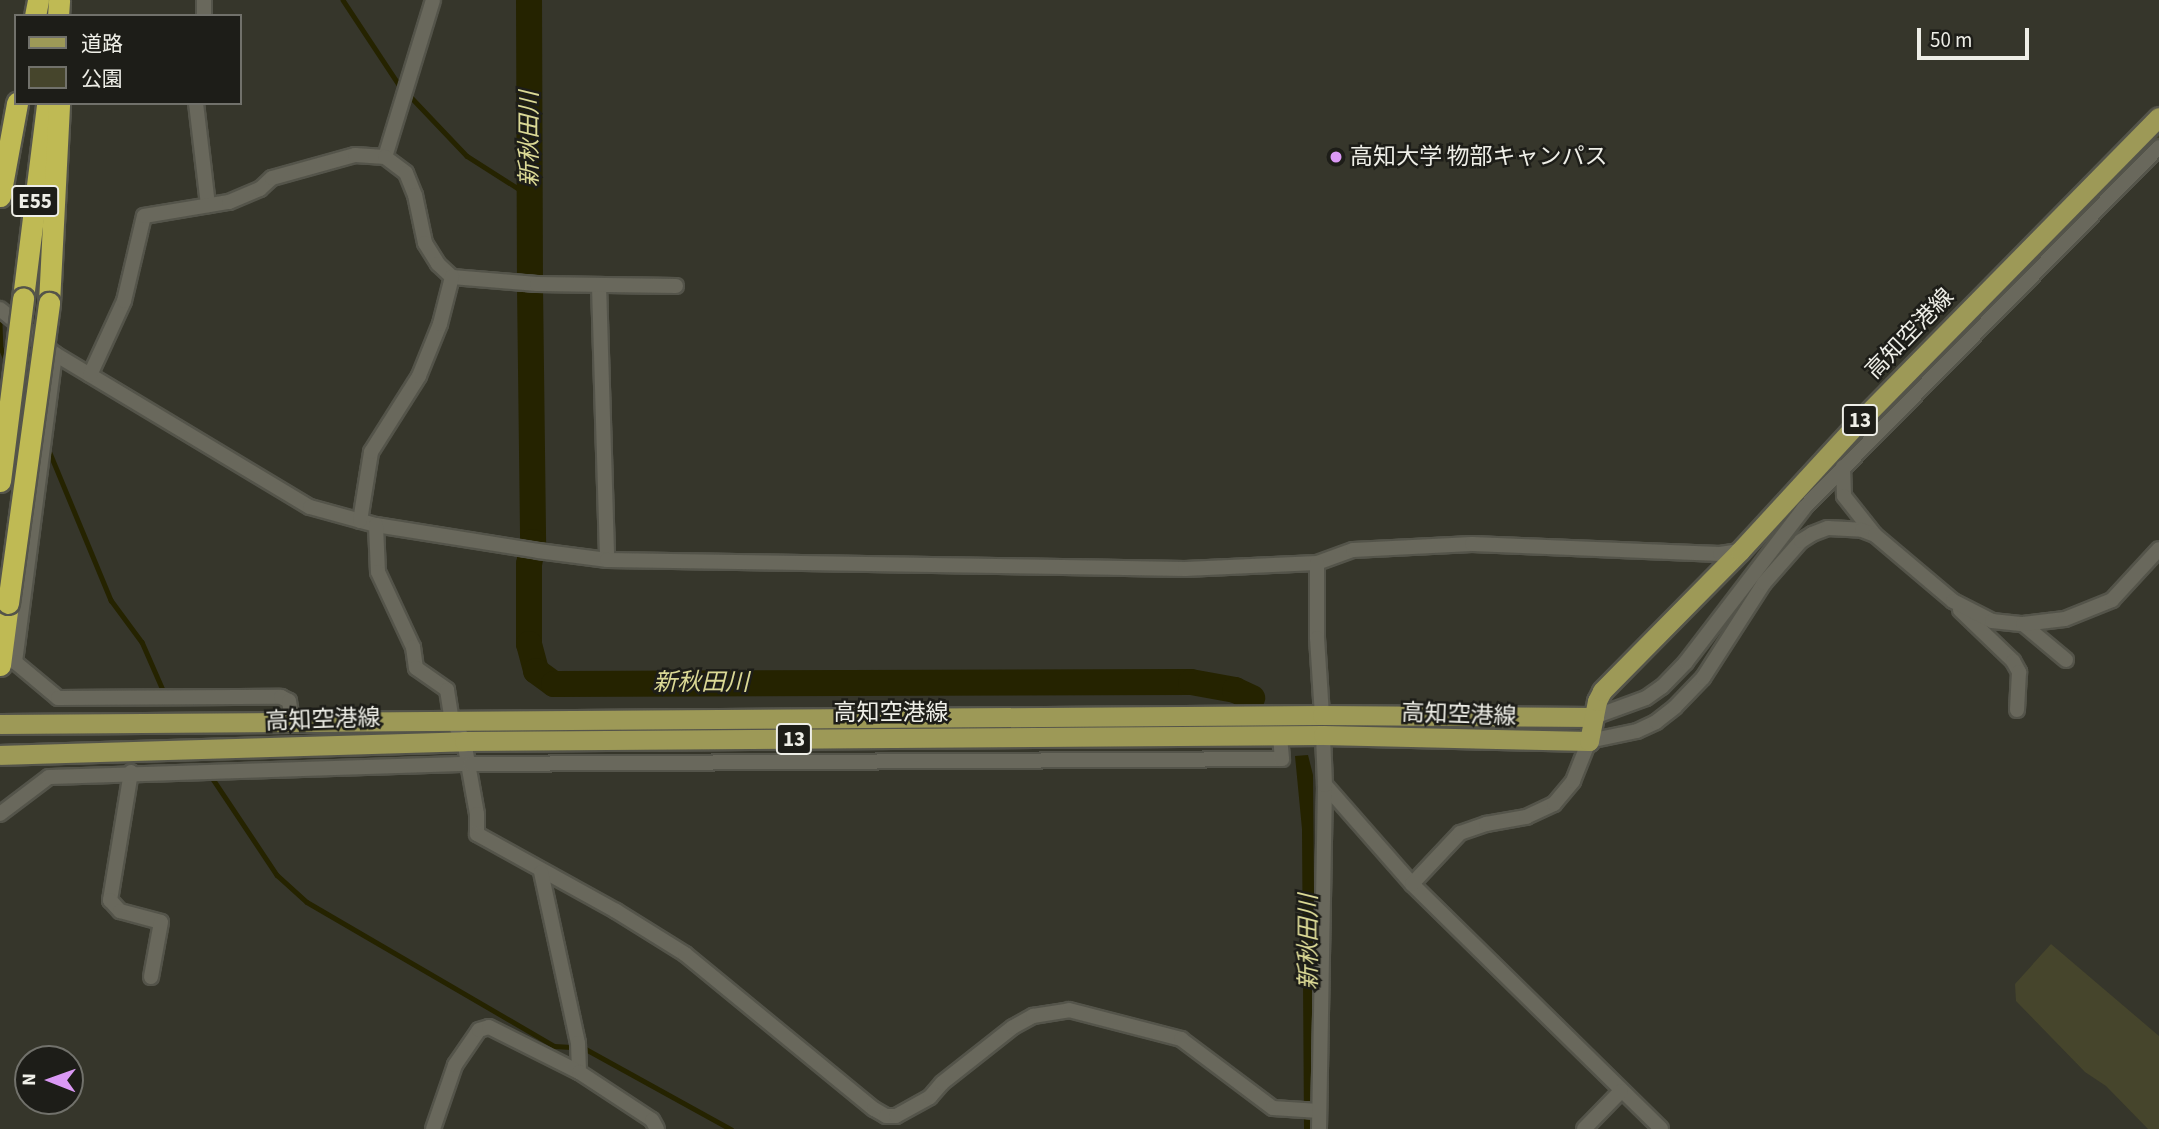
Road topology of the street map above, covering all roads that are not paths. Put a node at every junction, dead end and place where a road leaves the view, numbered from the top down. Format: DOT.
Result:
graph roads {
  1 [pos="433,0"];
  2 [pos="17,105"];
  3 [pos="47,105"];
  4 [pos="58,105"];
  5 [pos="195,105"];
  6 [pos="2159,117"];
  7 [pos="2159,147"];
  8 [pos="385,157"];
  9 [pos="0,196"];
  10 [pos="208,205"];
  11 [pos="453,277"];
  12 [pos="599,285"];
  13 [pos="676,286"];
  14 [pos="0,309"];
  15 [pos="55,354"];
  16 [pos="90,375"];
  17 [pos="1843,467"];
  18 [pos="0,481"];
  19 [pos="360,521"];
  20 [pos="376,525"];
  21 [pos="1875,535"];
  22 [pos="2159,549"];
  23 [pos="1740,551"];
  24 [pos="607,560"];
  25 [pos="1317,563"];
  26 [pos="1953,601"];
  27 [pos="2023,624"];
  28 [pos="2066,660"];
  29 [pos="0,665"];
  30 [pos="2017,710"];
  31 [pos="1322,715"];
  32 [pos="1594,716"];
  33 [pos="452,720"];
  34 [pos="292,721"];
  35 [pos="0,724"];
  36 [pos="1280,735"];
  37 [pos="1323,735"];
  38 [pos="464,741"];
  39 [pos="1589,741"];
  40 [pos="0,755"];
  41 [pos="470,764"];
  42 [pos="131,772"];
  43 [pos="1325,785"];
  44 [pos="0,814"];
  45 [pos="541,872"];
  46 [pos="1412,884"];
  47 [pos="151,976"];
  48 [pos="579,1072"];
  49 [pos="1621,1091"];
  50 [pos="1318,1111"];
  51 [pos="433,1129"];
  52 [pos="657,1129"];
  53 [pos="1319,1129"];
  54 [pos="1584,1129"];
  55 [pos="1661,1129"];
  1 -- 8 [label="street"];
  2 -- 9 [label="highway"];
  3 -- 18 [label="highway, E55, bridge"];
  4 -- 29 [label="highway, bridge"];
  5 -- 10 [label="street"];
  6 -- 23 [label="main road, 高知空港線 / 13"];
  7 -- 17 [label="street"];
  8 -- 10 [label="street"];
  8 -- 11 [label="street"];
  10 -- 16 [label="street"];
  11 -- 12 [label="street"];
  11 -- 19 [label="street"];
  12 -- 13 [label="street"];
  12 -- 24 [label="street"];
  14 -- 15 [label="street"];
  15 -- 16 [label="street"];
  15 -- 34 [label="street"];
  16 -- 19 [label="street"];
  17 -- 21 [label="street"];
  17 -- 32 [label="street"];
  19 -- 20 [label="street"];
  20 -- 24 [label="street"];
  20 -- 33 [label="street"];
  21 -- 26 [label="street"];
  21 -- 39 [label="street"];
  22 -- 27 [label="street"];
  23 -- 25 [label="street"];
  23 -- 32 [label="main road, 高知空港線 / 13"];
  24 -- 25 [label="street"];
  25 -- 31 [label="street"];
  26 -- 27 [label="street"];
  26 -- 30 [label="street"];
  27 -- 28 [label="street"];
  31 -- 32 [label="main road, 高知空港線 / 13"];
  31 -- 33 [label="main road, 高知空港線 / 13"];
  32 -- 39 [label="main road, 高知空港線 / 13"];
  33 -- 34 [label="main road, 高知空港線 / 13"];
  33 -- 38 [label="street"];
  34 -- 35 [label="main road, 高知空港線 / 13"];
  36 -- 37 [label="main road, 高知空港線 / 13"];
  36 -- 38 [label="main road, 高知空港線 / 13"];
  36 -- 41 [label="street"];
  37 -- 39 [label="main road, 高知空港線 / 13"];
  37 -- 43 [label="street"];
  38 -- 40 [label="main road, 高知空港線 / 13"];
  38 -- 41 [label="street"];
  39 -- 46 [label="street"];
  41 -- 42 [label="street"];
  41 -- 45 [label="street"];
  42 -- 44 [label="street"];
  42 -- 47 [label="street"];
  43 -- 46 [label="street"];
  43 -- 50 [label="street"];
  45 -- 48 [label="street"];
  45 -- 50 [label="street"];
  46 -- 49 [label="street"];
  48 -- 51 [label="street"];
  48 -- 52 [label="street"];
  49 -- 54 [label="street"];
  49 -- 55 [label="street"];
  50 -- 53 [label="street"];
}
